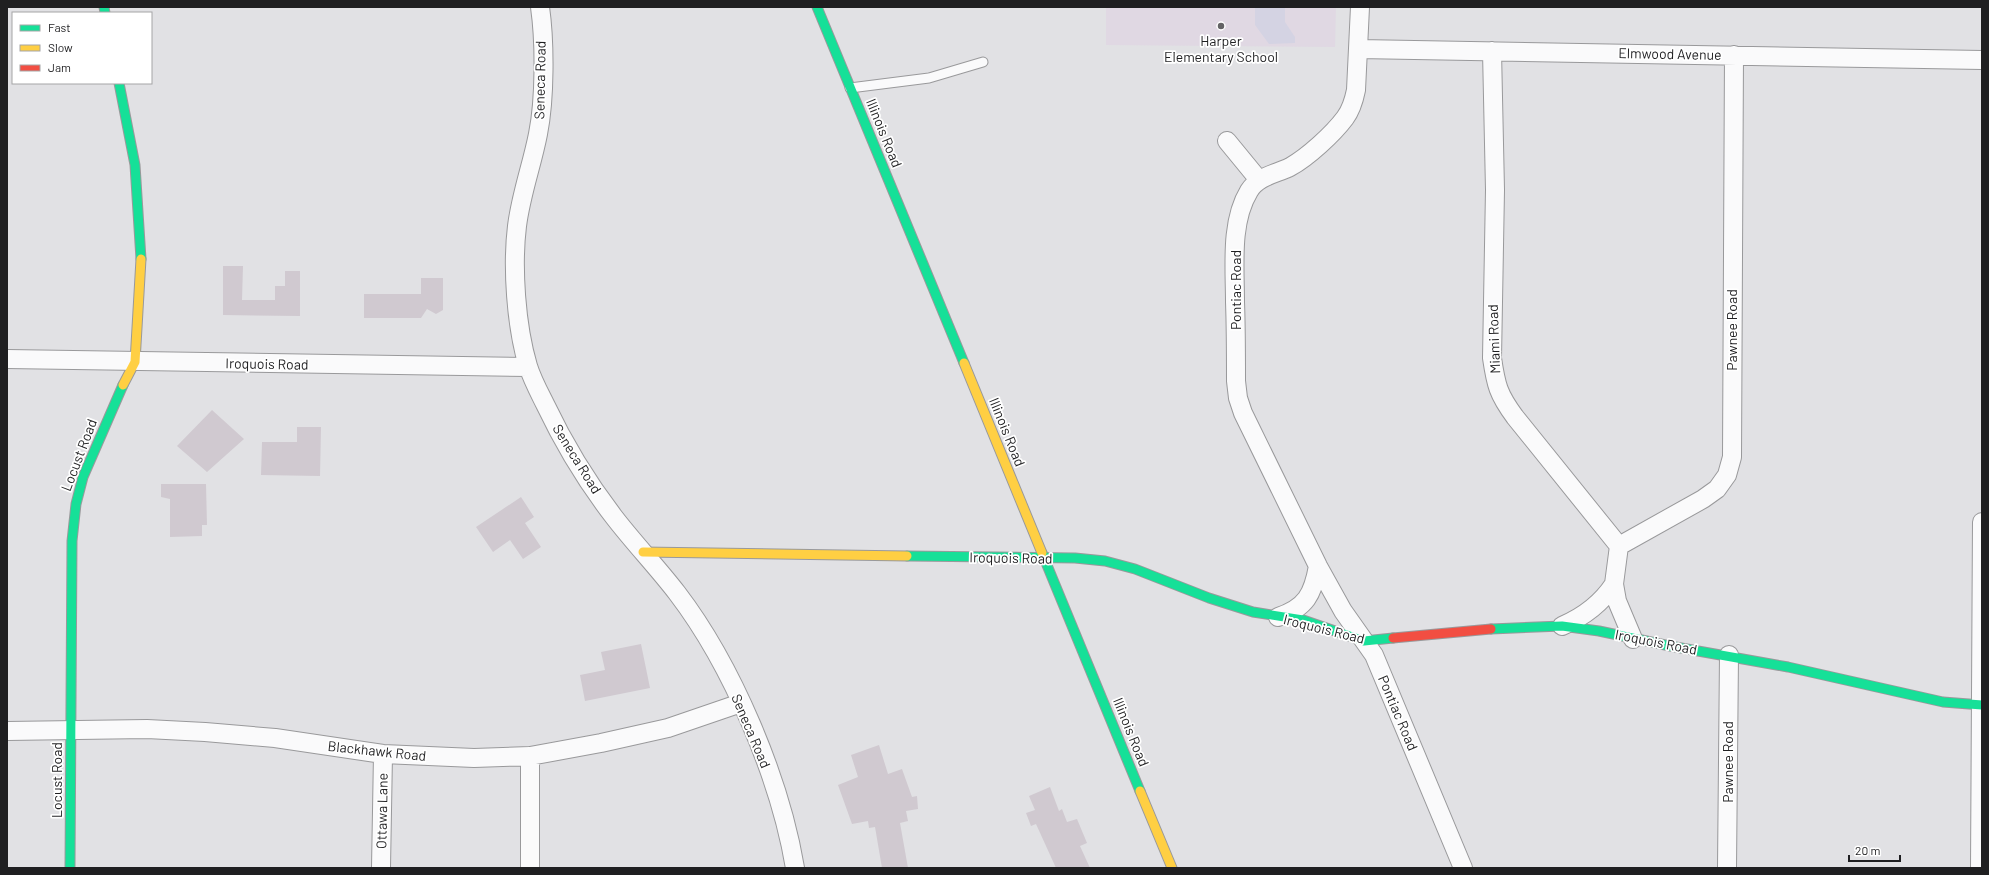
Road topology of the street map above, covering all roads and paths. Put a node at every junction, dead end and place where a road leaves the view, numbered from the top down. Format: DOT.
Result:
graph roads {
  1 [pos="540,7"];
  2 [pos="817,7"];
  3 [pos="1360,7"];
  4 [pos="1359,49"];
  5 [pos="1492,51"];
  6 [pos="1734,55"];
  7 [pos="1982,60"];
  8 [pos="983,62"];
  9 [pos="119,84"];
  10 [pos="850,88"];
  11 [pos="1227,141"];
  12 [pos="1259,180"];
  13 [pos="7,359"];
  14 [pos="135,362"];
  15 [pos="528,367"];
  16 [pos="1982,522"];
  17 [pos="1619,546"];
  18 [pos="643,552"];
  19 [pos="1044,559"];
  20 [pos="1318,566"];
  21 [pos="1614,584"];
  22 [pos="1278,617"];
  23 [pos="1562,626"];
  24 [pos="1633,638"];
  25 [pos="1364,641"];
  26 [pos="1729,655"];
  27 [pos="741,703"];
  28 [pos="1981,705"];
  29 [pos="71,728"];
  30 [pos="7,730"];
  31 [pos="383,754"];
  32 [pos="530,756"];
  33 [pos="70,868"];
  34 [pos="381,868"];
  35 [pos="530,868"];
  36 [pos="795,868"];
  37 [pos="1172,868"];
  38 [pos="1463,868"];
  39 [pos="1727,868"];
  40 [pos="1980,868"];
  1 -- 15 [label="street, Seneca Road"];
  2 -- 10 [label="street, Illinois Road"];
  3 -- 4 [label="street, Pontiac Road"];
  4 -- 5 [label="street, Elmwood Avenue"];
  4 -- 12 [label="street, Pontiac Road"];
  5 -- 6 [label="street, Elmwood Avenue"];
  5 -- 17 [label="street, Miami Road"];
  6 -- 7 [label="street, Elmwood Avenue"];
  6 -- 17 [label="street, Pawnee Road"];
  8 -- 10 [label="lane"];
  9 -- 14 [label="street, Locust Road"];
  10 -- 19 [label="street, Illinois Road"];
  11 -- 12 [label="street"];
  12 -- 20 [label="street, Pontiac Road"];
  13 -- 14 [label="street, Iroquois Road"];
  14 -- 15 [label="street, Iroquois Road"];
  14 -- 29 [label="street, Locust Road"];
  15 -- 18 [label="street, Seneca Road"];
  16 -- 28 [label="street"];
  17 -- 21 [label="street"];
  18 -- 19 [label="street, Iroquois Road"];
  18 -- 27 [label="street, Seneca Road"];
  19 -- 22 [label="street, Iroquois Road"];
  19 -- 37 [label="street, Illinois Road"];
  20 -- 22 [label="street"];
  20 -- 25 [label="street, Pontiac Road"];
  21 -- 23 [label="street"];
  21 -- 24 [label="street"];
  22 -- 25 [label="street, Iroquois Road"];
  23 -- 24 [label="street, Iroquois Road"];
  23 -- 25 [label="street, Iroquois Road"];
  24 -- 26 [label="street, Iroquois Road"];
  25 -- 38 [label="street, Pontiac Road"];
  26 -- 28 [label="street, Iroquois Road"];
  26 -- 39 [label="street, Pawnee Road"];
  27 -- 32 [label="street, Blackhawk Road"];
  27 -- 36 [label="street, Seneca Road"];
  28 -- 40 [label="street"];
  29 -- 30 [label="street, Blackhawk Road"];
  29 -- 31 [label="street, Blackhawk Road"];
  29 -- 33 [label="street, Locust Road"];
  31 -- 32 [label="street, Blackhawk Road"];
  31 -- 34 [label="street, Ottawa Lane"];
  32 -- 35 [label="street"];
}
